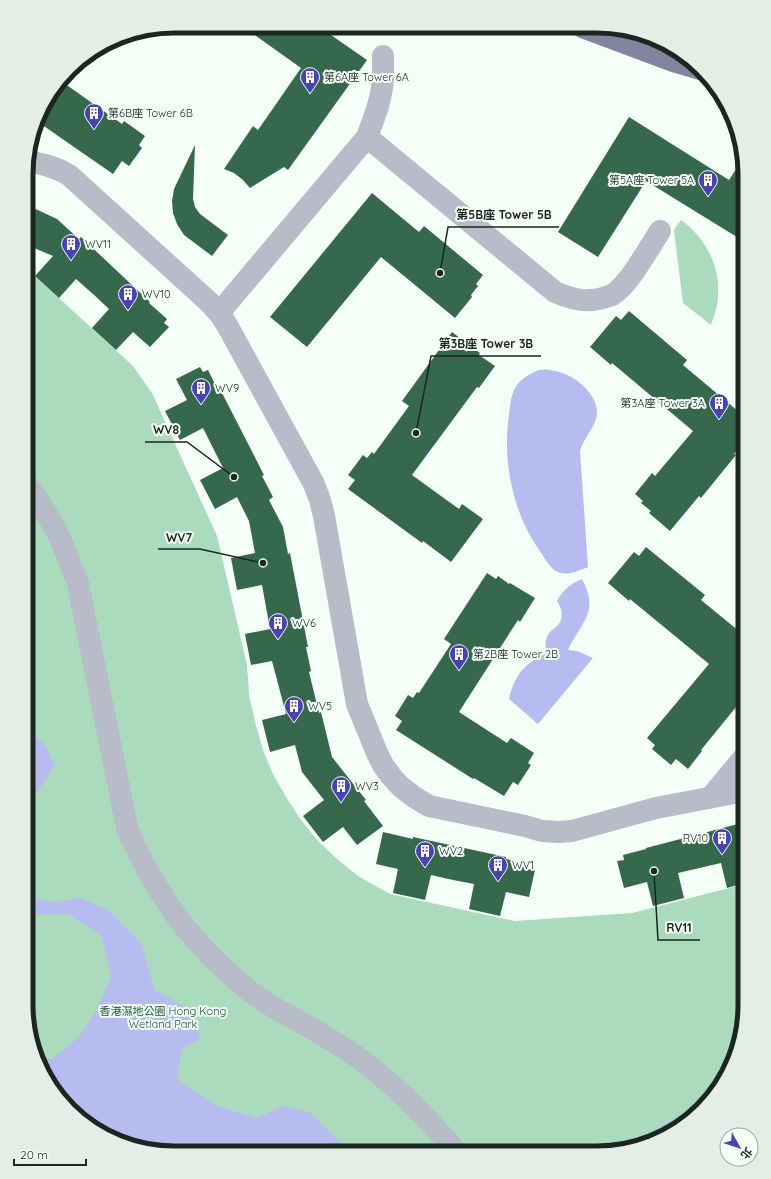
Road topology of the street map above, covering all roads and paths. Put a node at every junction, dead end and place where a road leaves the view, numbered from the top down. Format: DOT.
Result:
graph roads {
  1 [pos="598,33"];
  2 [pos="383,56"];
  3 [pos="686,65"];
  4 [pos="367,137"];
  5 [pos="33,162"];
  6 [pos="660,231"];
  7 [pos="219,313"];
  8 [pos="33,493"];
  9 [pos="738,764"];
  10 [pos="738,792"];
  11 [pos="711,797"];
  12 [pos="452,1146"];
  1 -- 3 [label="main road"];
  2 -- 4 [label="lane"];
  4 -- 6 [label="lane"];
  4 -- 7 [label="lane"];
  5 -- 7 [label="lane"];
  7 -- 11 [label="lane"];
  8 -- 12 [label="lane"];
  9 -- 11 [label="lane"];
  10 -- 11 [label="lane"];
}
